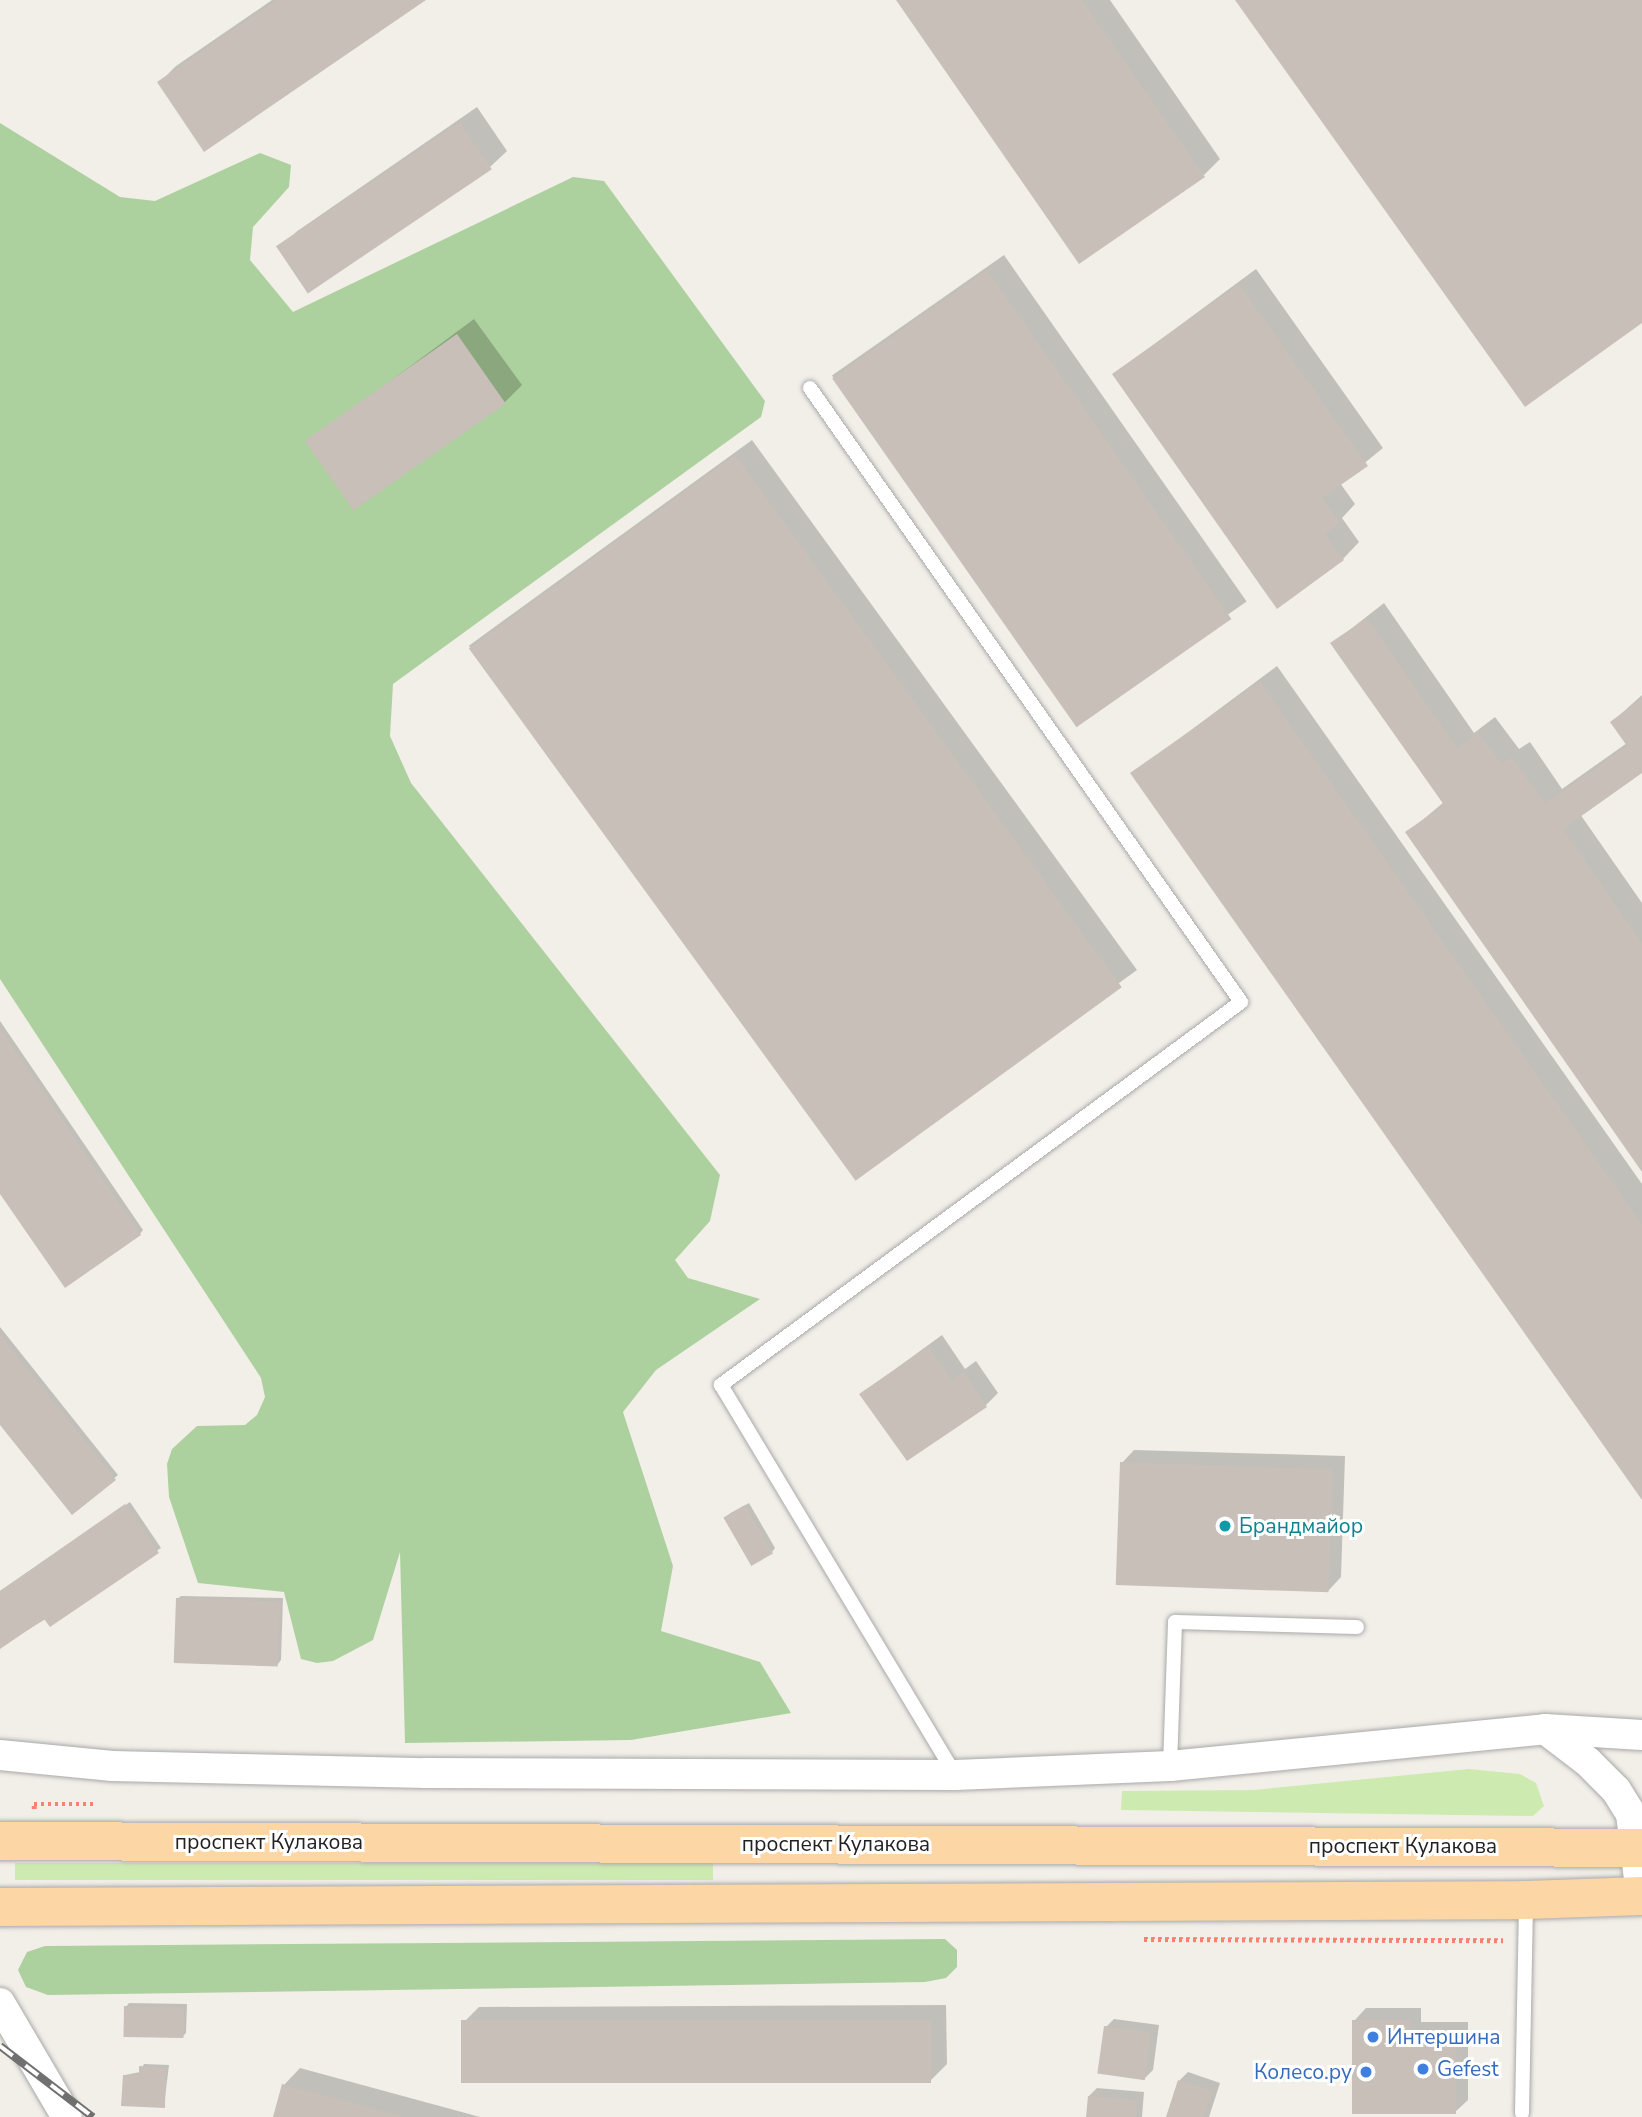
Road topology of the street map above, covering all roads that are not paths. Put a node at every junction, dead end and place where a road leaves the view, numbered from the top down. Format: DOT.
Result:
graph roads {
  1 [pos="810,388"];
  2 [pos="1357,1627"];
  3 [pos="1545,1730"];
  4 [pos="1642,1735"];
  5 [pos="0,1755"];
  6 [pos="1170,1766"];
  7 [pos="955,1774"];
  8 [pos="15,1841"];
  9 [pos="1640,1848"];
  10 [pos="1641,1896"];
  11 [pos="1526,1900"];
  12 [pos="18,1907"];
  13 [pos="0,2003"];
  14 [pos="1522,2113"];
  15 [pos="67,2117"];
  1 -- 7 [label="lane"];
  2 -- 6 [label="lane"];
  3 -- 4 [label="street"];
  3 -- 6 [label="street"];
  3 -- 9 [label="street"];
  5 -- 7 [label="street"];
  6 -- 7 [label="street"];
  8 -- 9 [label="main road, проспект Кулакова"];
  9 -- 10 [label="street"];
  10 -- 11 [label="main road"];
  11 -- 12 [label="main road"];
  11 -- 14 [label="lane"];
  13 -- 15 [label="street"];
}
